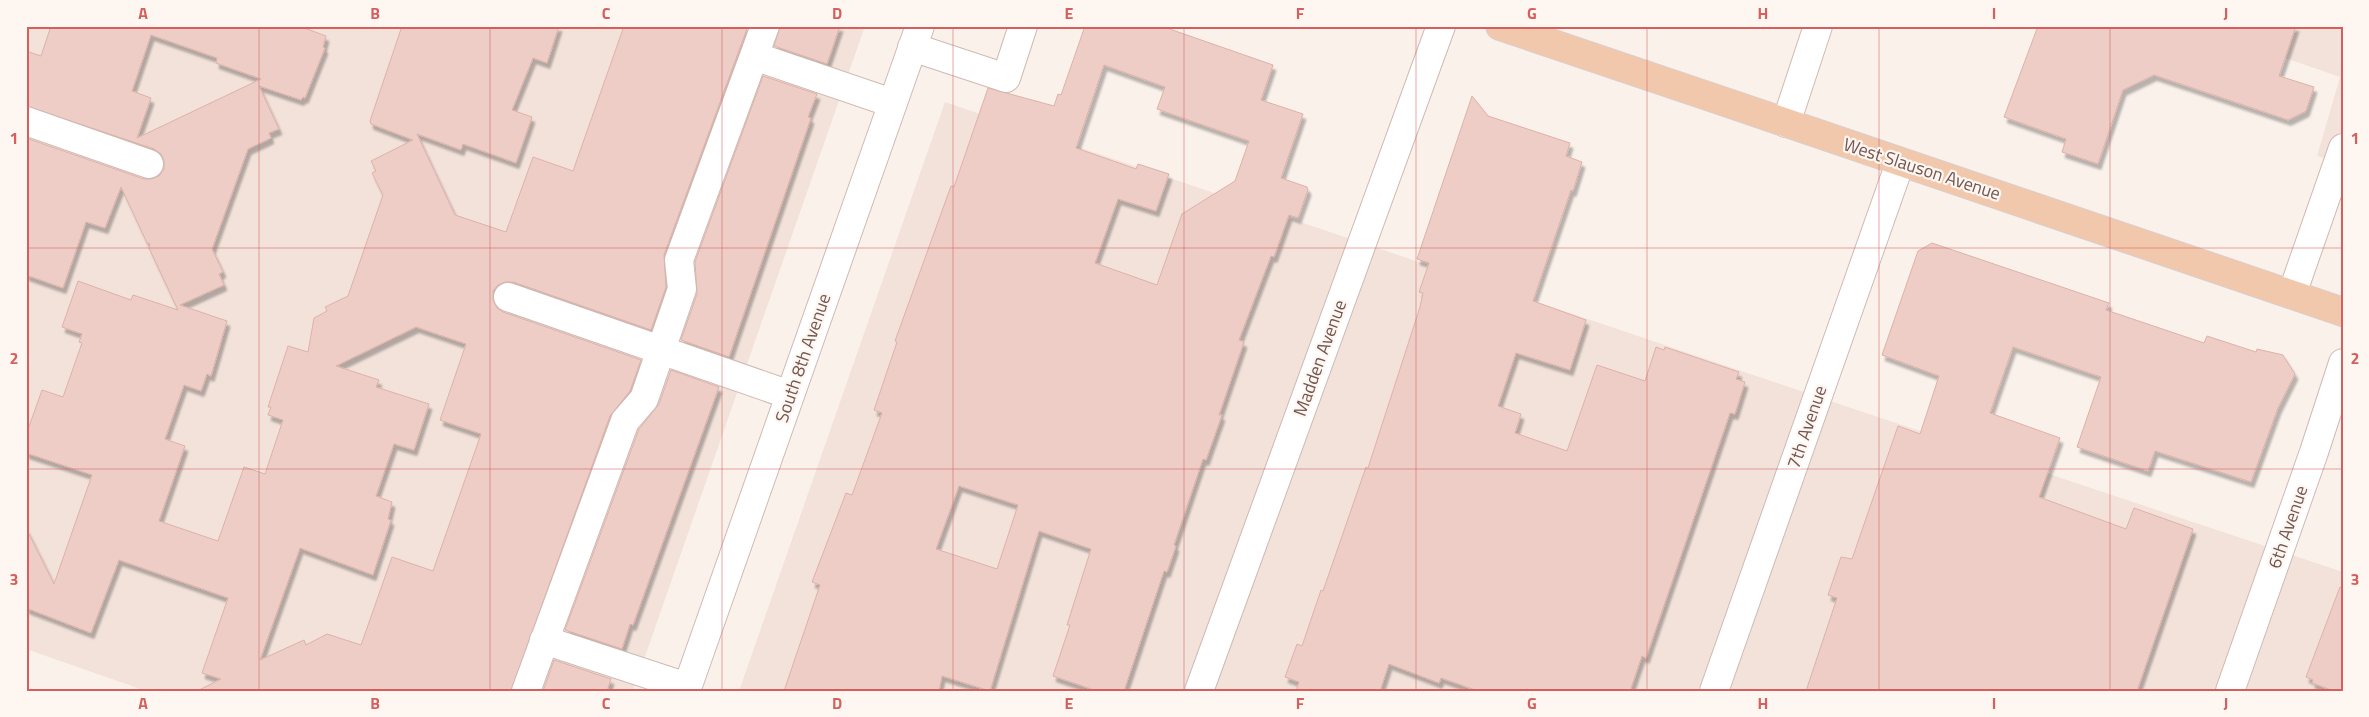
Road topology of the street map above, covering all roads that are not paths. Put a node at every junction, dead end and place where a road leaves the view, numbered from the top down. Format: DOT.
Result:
graph roads {
  1 [pos="766,26"];
  2 [pos="1023,26"];
  3 [pos="1441,26"];
  4 [pos="1500,26"];
  5 [pos="1818,26"];
  6 [pos="916,37"];
  7 [pos="754,56"];
  8 [pos="892,103"];
  9 [pos="26,121"];
  10 [pos="1786,123"];
  11 [pos="2343,148"];
  12 [pos="1900,163"];
  13 [pos="148,164"];
  14 [pos="2292,294"];
  15 [pos="508,297"];
  16 [pos="2343,312"];
  17 [pos="661,349"];
  18 [pos="2343,363"];
  19 [pos="790,395"];
  20 [pos="544,640"];
  21 [pos="687,689"];
  22 [pos="526,691"];
  23 [pos="1199,691"];
  24 [pos="1714,691"];
  25 [pos="2230,691"];
  1 -- 7 [label="street"];
  2 -- 6 [label="street"];
  3 -- 23 [label="street, Madden Avenue"];
  4 -- 10 [label="main road, West Slauson Avenue"];
  5 -- 10 [label="street"];
  6 -- 8 [label="street, South 8th Avenue"];
  7 -- 8 [label="street"];
  7 -- 17 [label="street"];
  8 -- 19 [label="street, South 8th Avenue"];
  9 -- 13 [label="street"];
  10 -- 12 [label="main road, West Slauson Avenue"];
  11 -- 14 [label="street"];
  12 -- 14 [label="main road, West Slauson Avenue"];
  12 -- 24 [label="street, 7th Avenue"];
  14 -- 16 [label="main road, West Slauson Avenue"];
  15 -- 17 [label="street"];
  17 -- 19 [label="street"];
  17 -- 20 [label="street"];
  18 -- 25 [label="street, 6th Avenue"];
  19 -- 21 [label="street, South 8th Avenue"];
  20 -- 21 [label="street"];
  20 -- 22 [label="street"];
}
